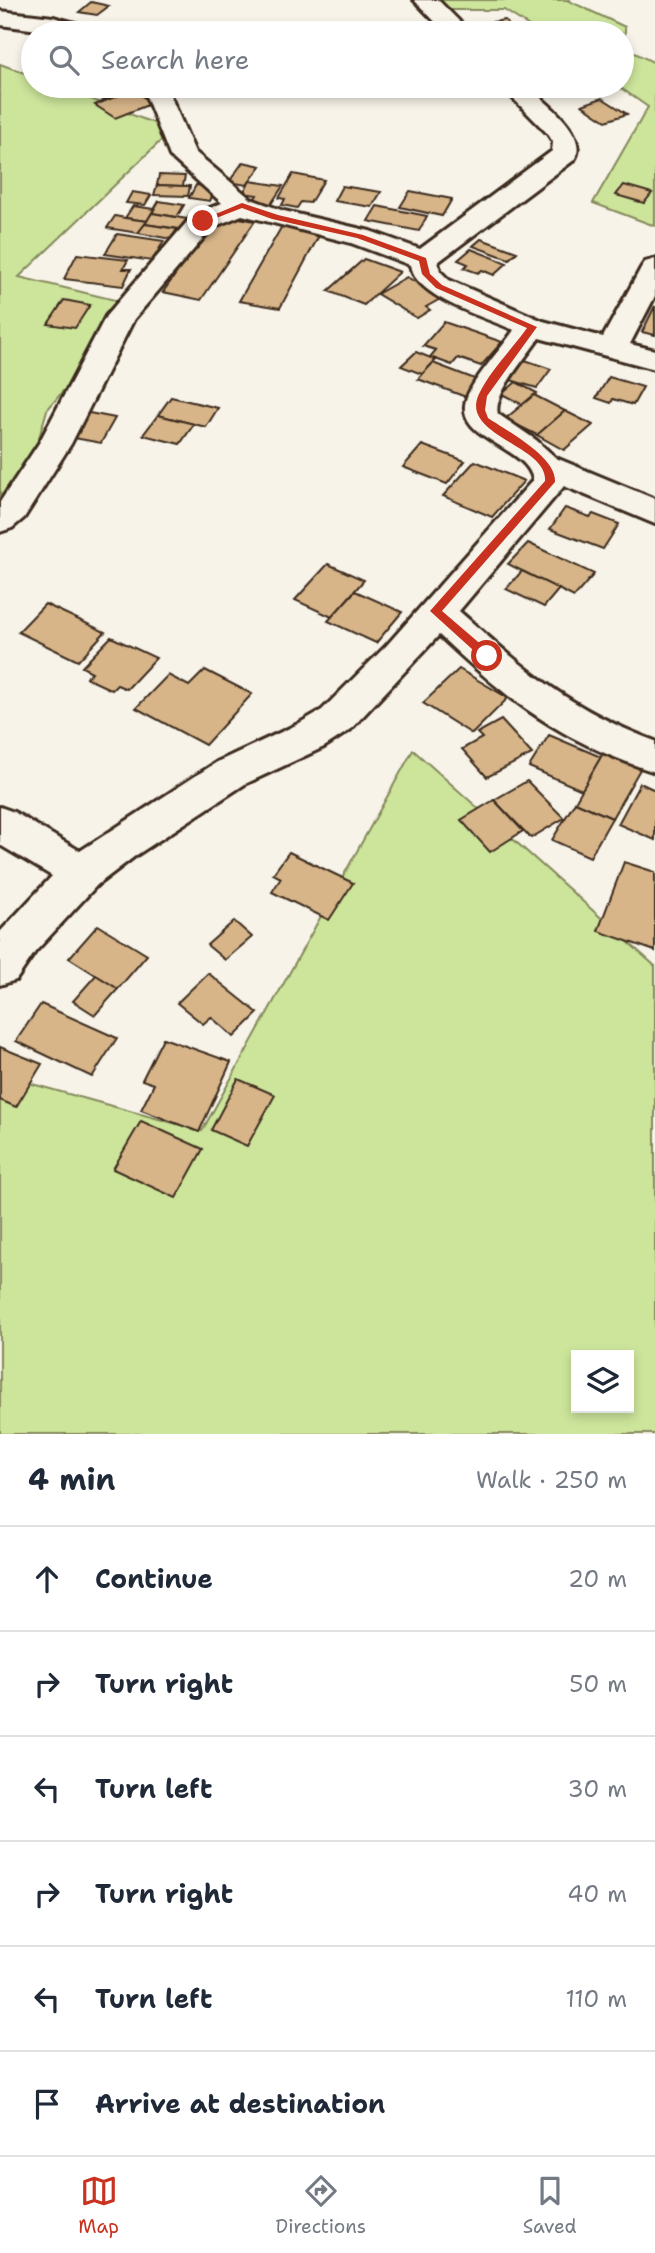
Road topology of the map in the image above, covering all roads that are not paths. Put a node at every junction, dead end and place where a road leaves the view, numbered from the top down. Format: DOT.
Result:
graph roads {
  1 [pos="425,0"];
  2 [pos="0,18"];
  3 [pos="26,21"];
  4 [pos="447,21"];
  5 [pos="159,98"];
  6 [pos="526,98"];
  7 [pos="242,205"];
  8 [pos="423,260"];
  9 [pos="655,268"];
  10 [pos="532,327"];
  11 [pos="612,349"];
  12 [pos="655,360"];
  13 [pos="548,467"];
  14 [pos="655,512"];
  15 [pos="0,520"];
  16 [pos="436,611"];
  17 [pos="655,757"];
  18 [pos="0,824"];
  19 [pos="82,873"];
  20 [pos="0,966"];
  1 -- 4 [label="street"];
  2 -- 3 [label="street"];
  5 -- 7 [label="street"];
  6 -- 8 [label="street"];
  7 -- 8 [label="street"];
  7 -- 15 [label="street"];
  8 -- 10 [label="street"];
  9 -- 11 [label="street"];
  10 -- 11 [label="street"];
  10 -- 13 [label="street"];
  11 -- 12 [label="street"];
  13 -- 14 [label="street"];
  13 -- 16 [label="street"];
  16 -- 17 [label="street"];
  16 -- 19 [label="street"];
  18 -- 19 [label="street"];
  19 -- 20 [label="street"];
}
